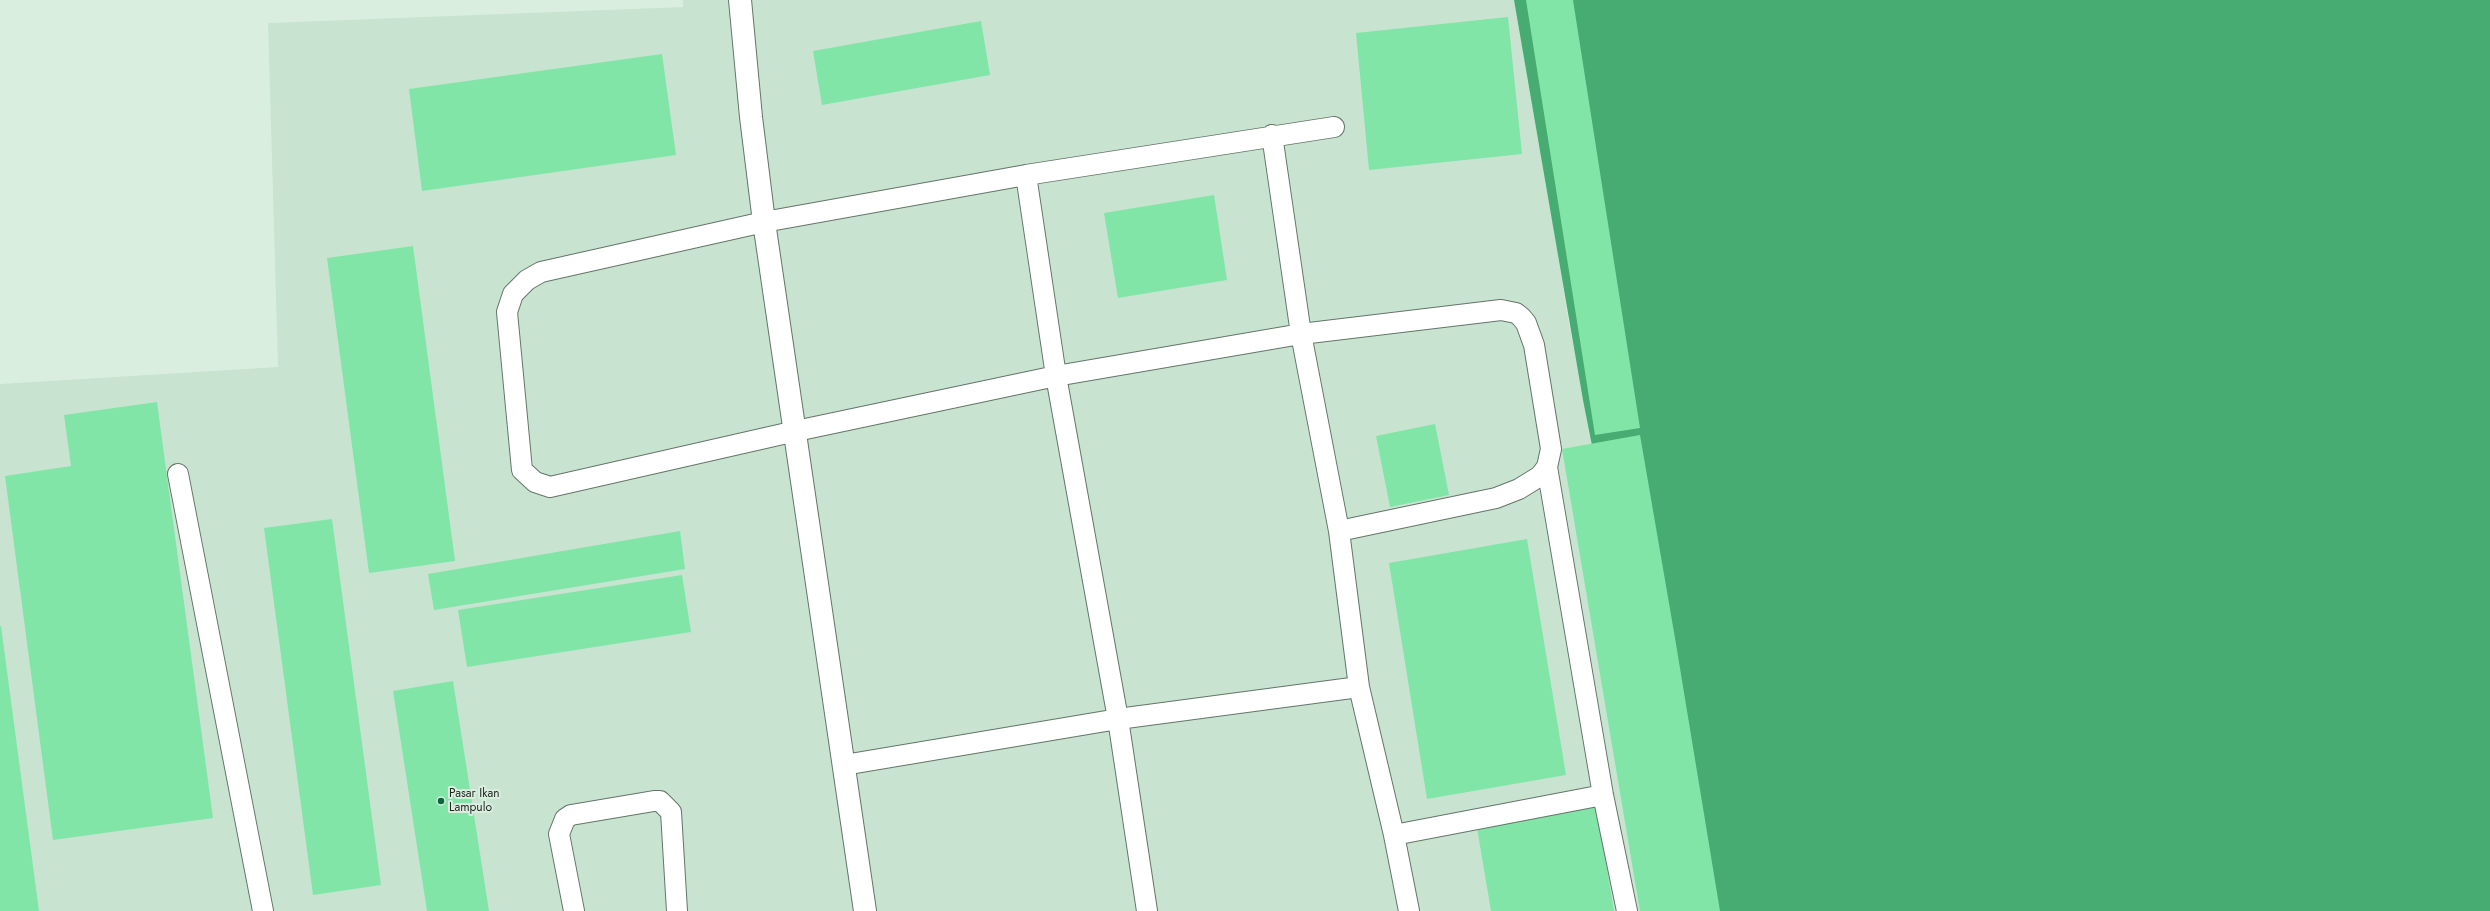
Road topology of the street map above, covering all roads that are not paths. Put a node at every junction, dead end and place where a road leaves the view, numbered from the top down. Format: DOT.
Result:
graph roads {
  1 [pos="740,0"];
  2 [pos="1334,127"];
  3 [pos="1272,135"];
  4 [pos="1026,176"];
  5 [pos="764,222"];
  6 [pos="1301,334"];
  7 [pos="1056,376"];
  8 [pos="796,431"];
  9 [pos="1547,468"];
  10 [pos="178,474"];
  11 [pos="1339,531"];
  12 [pos="1359,687"];
  13 [pos="1118,719"];
  14 [pos="844,765"];
  15 [pos="1604,794"];
  16 [pos="1394,835"];
  17 [pos="263,911"];
  18 [pos="574,911"];
  19 [pos="677,911"];
  20 [pos="865,911"];
  21 [pos="1147,911"];
  22 [pos="1409,911"];
  23 [pos="1627,911"];
  1 -- 5 [label="street"];
  2 -- 3 [label="lane"];
  3 -- 4 [label="lane"];
  3 -- 6 [label="lane"];
  4 -- 5 [label="lane"];
  4 -- 7 [label="lane"];
  5 -- 8 [label="street"];
  5 -- 8 [label="lane"];
  6 -- 7 [label="lane"];
  6 -- 9 [label="lane"];
  6 -- 11 [label="lane"];
  7 -- 8 [label="lane"];
  7 -- 13 [label="lane"];
  8 -- 14 [label="street"];
  9 -- 11 [label="lane"];
  9 -- 15 [label="lane"];
  10 -- 17 [label="lane"];
  11 -- 12 [label="lane"];
  12 -- 13 [label="lane"];
  12 -- 16 [label="lane"];
  13 -- 14 [label="lane"];
  13 -- 21 [label="lane"];
  14 -- 20 [label="street"];
  15 -- 16 [label="lane"];
  15 -- 23 [label="lane"];
  16 -- 22 [label="lane"];
  18 -- 19 [label="lane"];
}
